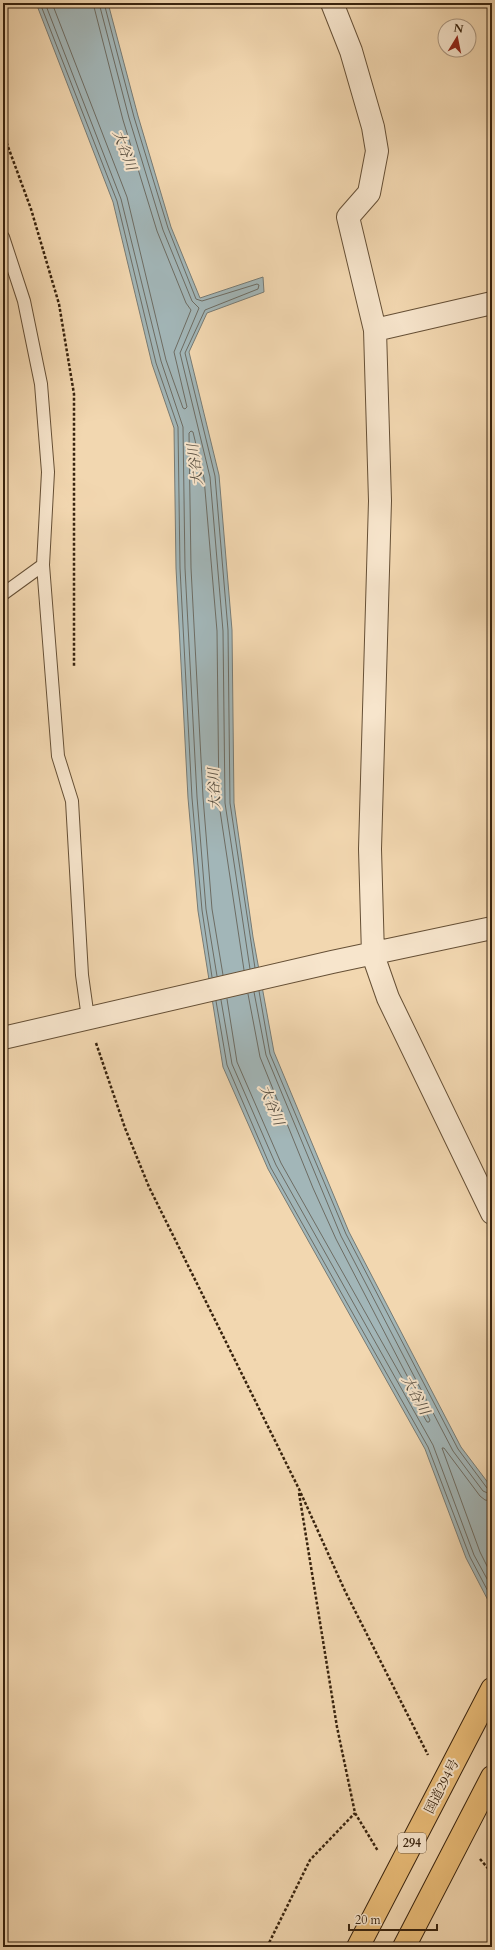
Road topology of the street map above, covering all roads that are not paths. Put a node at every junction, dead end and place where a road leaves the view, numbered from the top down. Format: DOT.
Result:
graph roads {
  1 [pos="332,3"];
  2 [pos="3,237"];
  3 [pos="492,303"];
  4 [pos="375,330"];
  5 [pos="43,565"];
  6 [pos="3,594"];
  7 [pos="492,928"];
  8 [pos="373,955"];
  9 [pos="91,1017"];
  10 [pos="3,1038"];
  11 [pos="492,1213"];
  12 [pos="492,1689"];
  13 [pos="490,1781"];
  14 [pos="358,1947"];
  15 [pos="404,1947"];
  1 -- 4 [label="street"];
  2 -- 5 [label="lane"];
  3 -- 4 [label="street"];
  4 -- 8 [label="street"];
  5 -- 6 [label="lane"];
  5 -- 9 [label="lane"];
  7 -- 8 [label="street"];
  8 -- 9 [label="street"];
  8 -- 11 [label="street"];
  9 -- 10 [label="street"];
  12 -- 14 [label="highway, 国道294号 / 294"];
  13 -- 15 [label="highway"];
}
